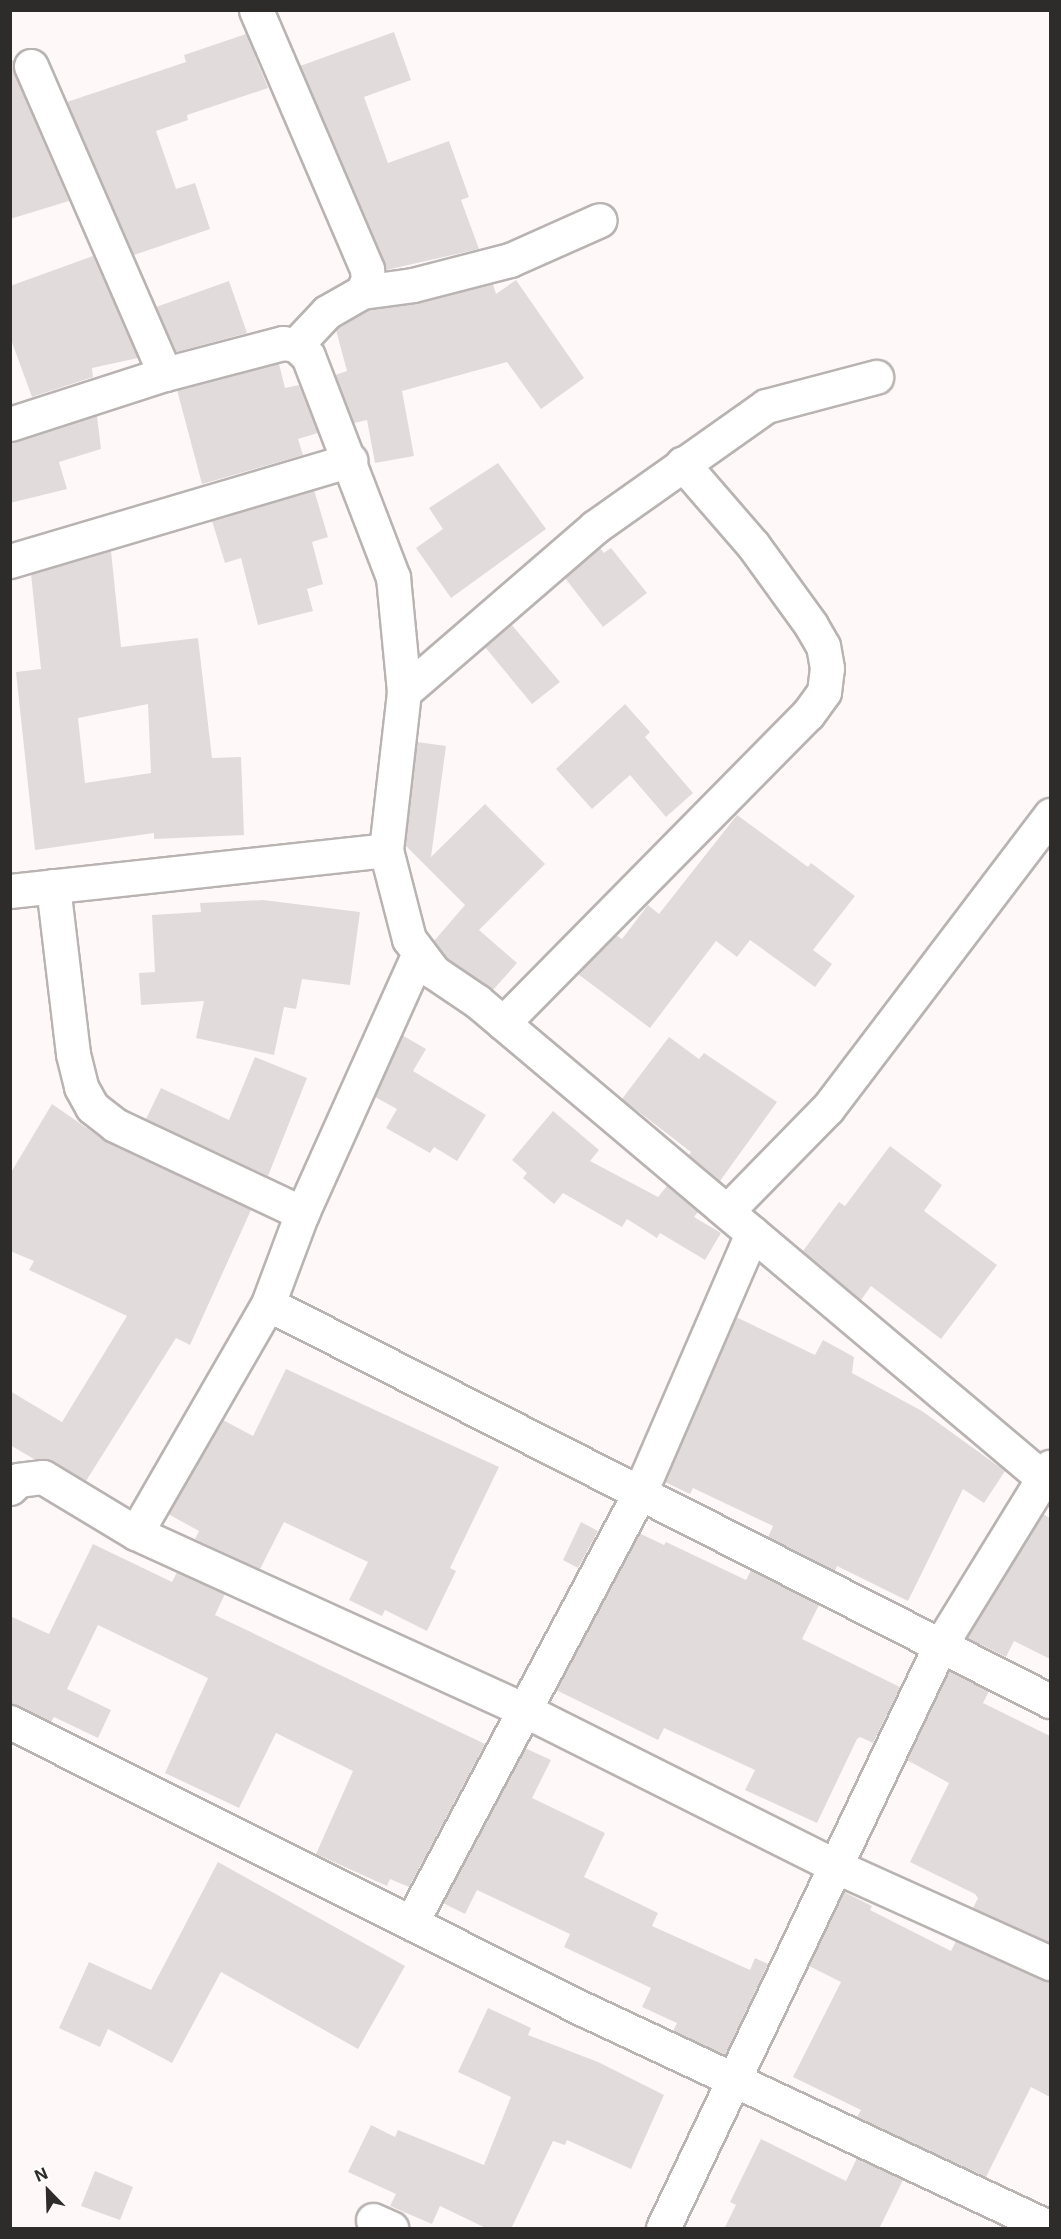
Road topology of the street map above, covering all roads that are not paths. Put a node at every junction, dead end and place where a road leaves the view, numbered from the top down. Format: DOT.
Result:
graph roads {
  1 [pos="256,10"];
  2 [pos="31,66"];
  3 [pos="600,219"];
  4 [pos="362,292"];
  5 [pos="296,345"];
  6 [pos="165,374"];
  7 [pos="876,377"];
  8 [pos="10,424"];
  9 [pos="350,460"];
  10 [pos="682,463"];
  11 [pos="10,561"];
  12 [pos="404,692"];
  13 [pos="1050,815"];
  14 [pos="386,850"];
  15 [pos="53,886"];
  16 [pos="10,891"];
  17 [pos="419,953"];
  18 [pos="503,1023"];
  19 [pos="727,1211"];
  20 [pos="302,1213"];
  21 [pos="752,1233"];
  22 [pos="268,1304"];
  23 [pos="1048,1476"];
  24 [pos="10,1488"];
  25 [pos="641,1490"];
  26 [pos="136,1533"];
  27 [pos="941,1644"];
  28 [pos="1050,1701"];
  29 [pos="524,1710"];
  30 [pos="10,1722"];
  31 [pos="835,1866"];
  32 [pos="411,1923"];
  33 [pos="1050,1963"];
  34 [pos="732,2078"];
  35 [pos="1050,2228"];
  36 [pos="663,2229"];
  1 -- 4 [label="street"];
  2 -- 6 [label="street"];
  3 -- 4 [label="street"];
  4 -- 5 [label="street"];
  5 -- 6 [label="street"];
  5 -- 9 [label="street"];
  6 -- 8 [label="street"];
  7 -- 10 [label="street"];
  9 -- 11 [label="street"];
  9 -- 12 [label="street"];
  10 -- 12 [label="street"];
  10 -- 18 [label="street"];
  12 -- 14 [label="street"];
  13 -- 19 [label="street"];
  14 -- 15 [label="street"];
  14 -- 17 [label="street"];
  15 -- 16 [label="street"];
  15 -- 20 [label="street"];
  17 -- 18 [label="street"];
  17 -- 20 [label="street"];
  18 -- 19 [label="street"];
  19 -- 21 [label="street"];
  20 -- 22 [label="street"];
  21 -- 23 [label="street"];
  21 -- 25 [label="street"];
  22 -- 25 [label="street"];
  22 -- 26 [label="street"];
  23 -- 27 [label="street"];
  24 -- 26 [label="street"];
  25 -- 27 [label="street"];
  25 -- 29 [label="street"];
  26 -- 29 [label="street"];
  27 -- 28 [label="street"];
  27 -- 31 [label="street"];
  29 -- 31 [label="street"];
  29 -- 32 [label="street"];
  30 -- 32 [label="street"];
  31 -- 33 [label="street"];
  31 -- 34 [label="street"];
  32 -- 34 [label="street"];
  34 -- 35 [label="street"];
  34 -- 36 [label="street"];
}
